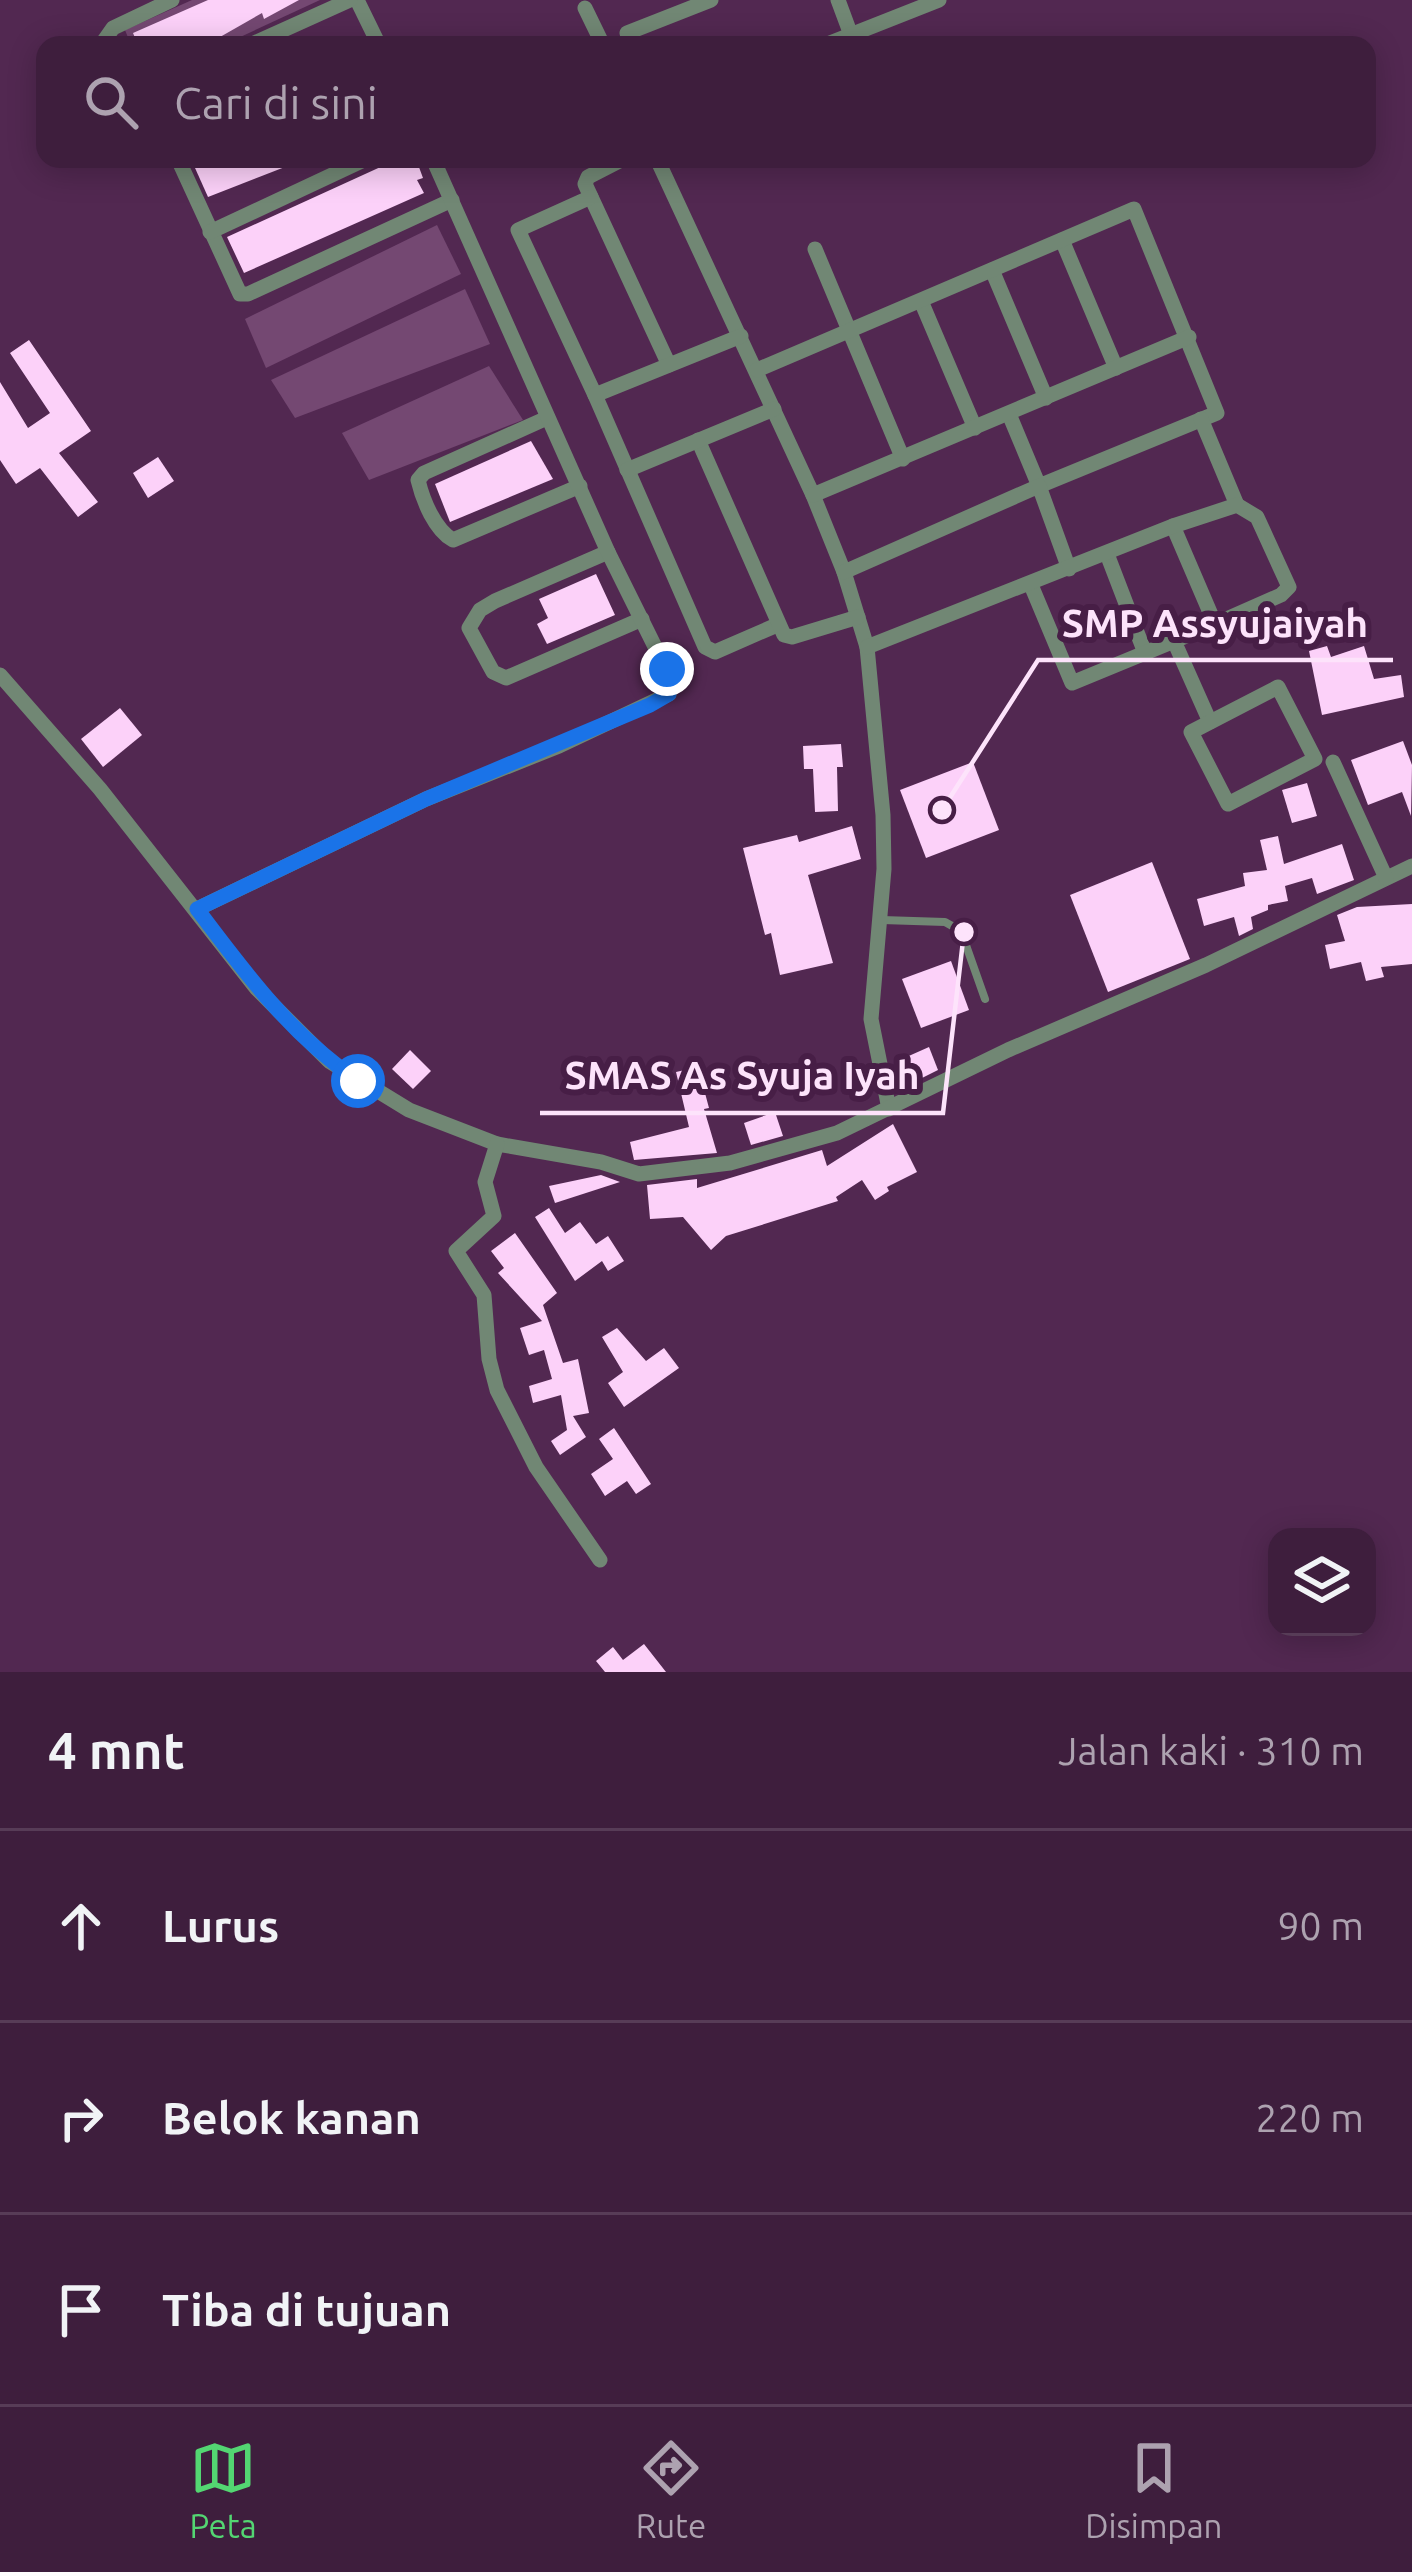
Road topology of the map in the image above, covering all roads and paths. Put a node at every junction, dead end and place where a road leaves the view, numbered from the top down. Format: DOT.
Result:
graph roads {
  1 [pos="172,0"];
  2 [pos="354,0"];
  3 [pos="711,0"];
  4 [pos="838,0"];
  5 [pos="939,0"];
  6 [pos="585,8"];
  7 [pos="628,33"];
  8 [pos="851,34"];
  9 [pos="104,36"];
  10 [pos="271,36"];
  11 [pos="374,36"];
  12 [pos="599,36"];
  13 [pos="846,36"];
  14 [pos="182,168"];
  15 [pos="347,168"];
  16 [pos="438,168"];
  17 [pos="606,168"];
  18 [pos="661,168"];
  19 [pos="591,196"];
  20 [pos="452,200"];
  21 [pos="210,232"];
  22 [pos="1062,240"];
  23 [pos="814,250"];
  24 [pos="992,270"];
  25 [pos="921,301"];
  26 [pos="849,331"];
  27 [pos="741,336"];
  28 [pos="1189,338"];
  29 [pos="669,365"];
  30 [pos="1117,368"];
  31 [pos="757,370"];
  32 [pos="595,395"];
  33 [pos="1046,398"];
  34 [pos="774,409"];
  35 [pos="1009,414"];
  36 [pos="547,418"];
  37 [pos="1201,419"];
  38 [pos="975,428"];
  39 [pos="698,440"];
  40 [pos="904,459"];
  41 [pos="627,470"];
  42 [pos="580,486"];
  43 [pos="1039,486"];
  44 [pos="813,495"];
  45 [pos="1237,506"];
  46 [pos="1173,526"];
  47 [pos="608,552"];
  48 [pos="1107,554"];
  49 [pos="1069,569"];
  50 [pos="844,572"];
  51 [pos="1031,584"];
  52 [pos="858,617"];
  53 [pos="642,620"];
  54 [pos="1215,624"];
  55 [pos="777,626"];
  56 [pos="1174,641"];
  57 [pos="867,647"];
  58 [pos="1145,653"];
  59 [pos="0,675"];
  60 [pos="1210,722"];
  61 [pos="1334,762"];
  62 [pos="1412,866"];
  63 [pos="1386,878"];
  64 [pos="197,909"];
  65 [pos="880,920"];
  66 [pos="985,999"];
  67 [pos="889,1108"];
  68 [pos="497,1144"];
  69 [pos="600,1560"];
  1 -- 9 [label="street"];
  2 -- 10 [label="street"];
  2 -- 11 [label="street"];
  3 -- 7 [label="street"];
  4 -- 8 [label="street"];
  5 -- 8 [label="street"];
  6 -- 12 [label="street"];
  8 -- 13 [label="street"];
  14 -- 21 [label="street"];
  15 -- 21 [label="street"];
  16 -- 20 [label="street"];
  17 -- 19 [label="street"];
  18 -- 27 [label="street"];
  19 -- 29 [label="street"];
  19 -- 32 [label="street"];
  20 -- 21 [label="street"];
  20 -- 36 [label="street"];
  22 -- 24 [label="street"];
  22 -- 28 [label="street"];
  22 -- 30 [label="street"];
  23 -- 26 [label="street"];
  24 -- 25 [label="street"];
  24 -- 33 [label="street"];
  25 -- 26 [label="street"];
  25 -- 38 [label="street"];
  26 -- 31 [label="street"];
  26 -- 40 [label="street"];
  27 -- 29 [label="street"];
  27 -- 31 [label="street"];
  28 -- 30 [label="street"];
  28 -- 37 [label="street"];
  29 -- 32 [label="street"];
  30 -- 33 [label="street"];
  31 -- 34 [label="street"];
  32 -- 41 [label="street"];
  33 -- 35 [label="street"];
  34 -- 39 [label="street"];
  34 -- 44 [label="street"];
  35 -- 38 [label="street"];
  35 -- 43 [label="street"];
  36 -- 42 [label="street"];
  36 -- 42 [label="street"];
  37 -- 43 [label="street"];
  37 -- 45 [label="street"];
  38 -- 40 [label="street"];
  39 -- 41 [label="street"];
  39 -- 55 [label="street"];
  40 -- 44 [label="street"];
  41 -- 55 [label="street"];
  42 -- 47 [label="street"];
  43 -- 49 [label="street"];
  43 -- 50 [label="street"];
  44 -- 50 [label="street"];
  45 -- 46 [label="street"];
  45 -- 54 [label="street"];
  46 -- 48 [label="street"];
  46 -- 54 [label="street"];
  47 -- 53 [label="street"];
  47 -- 53 [label="street"];
  48 -- 49 [label="street"];
  48 -- 58 [label="street"];
  49 -- 51 [label="street"];
  50 -- 52 [label="street"];
  51 -- 57 [label="street"];
  51 -- 58 [label="street"];
  52 -- 55 [label="street"];
  52 -- 57 [label="street"];
  53 -- 64 [label="street"];
  54 -- 56 [label="street"];
  56 -- 58 [label="street"];
  56 -- 60 [label="street"];
  57 -- 65 [label="street"];
  59 -- 64 [label="street"];
  60 -- 60 [label="street"];
  61 -- 63 [label="street"];
  62 -- 63 [label="street"];
  63 -- 67 [label="street"];
  64 -- 68 [label="street"];
  65 -- 66 [label="lane"];
  65 -- 67 [label="street"];
  67 -- 68 [label="street"];
  68 -- 69 [label="street"];
}
